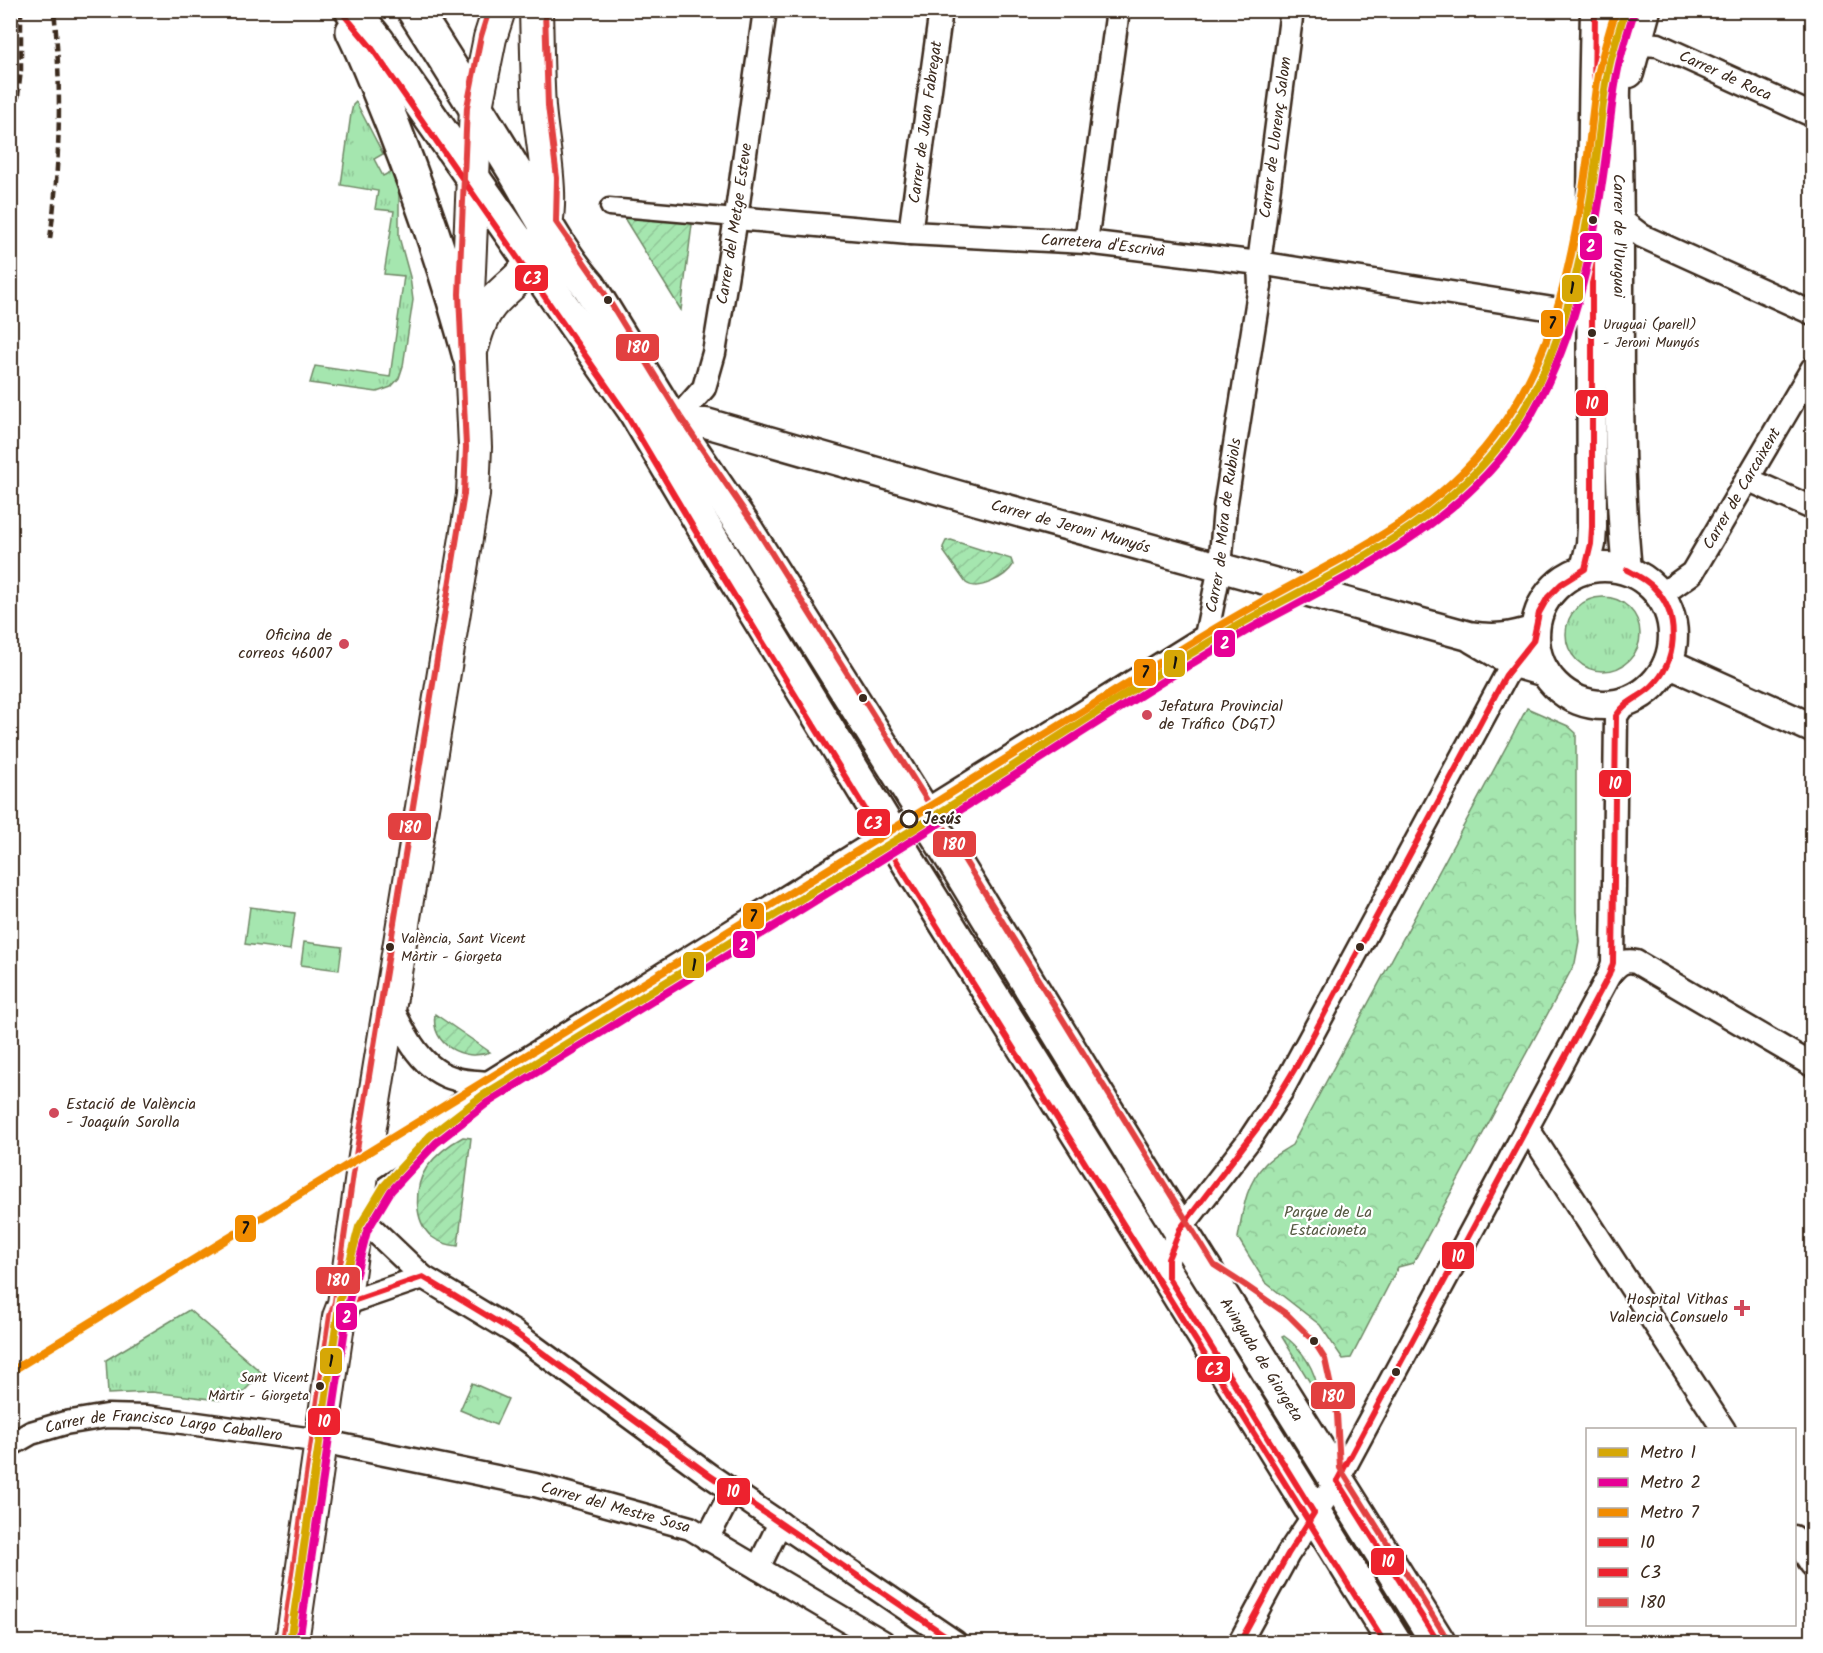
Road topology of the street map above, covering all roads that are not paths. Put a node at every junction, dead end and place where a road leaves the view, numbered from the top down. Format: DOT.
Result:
graph roads {
  1 [pos="343,10"];
  2 [pos="352,10"];
  3 [pos="414,10"];
  4 [pos="499,10"];
  5 [pos="536,10"];
  6 [pos="765,10"];
  7 [pos="941,10"];
  8 [pos="1118,10"];
  9 [pos="1292,10"];
  10 [pos="1595,10"];
  11 [pos="1605,10"];
  12 [pos="1616,10"];
  13 [pos="1646,10"];
  14 [pos="1595,40"];
  15 [pos="1635,48"];
  16 [pos="476,106"];
  17 [pos="1812,115"];
  18 [pos="1618,128"];
  19 [pos="474,178"];
  20 [pos="609,207"];
  21 [pos="1619,210"];
  22 [pos="736,218"];
  23 [pos="547,225"];
  24 [pos="910,233"];
  25 [pos="1086,242"];
  26 [pos="1259,263"];
  27 [pos="531,264"];
  28 [pos="1812,314"];
  29 [pos="1591,315"];
  30 [pos="470,357"];
  31 [pos="1812,369"];
  32 [pos="673,423"];
  33 [pos="1747,479"];
  34 [pos="1812,508"];
  35 [pos="1220,567"];
  36 [pos="1585,569"];
  37 [pos="1627,570"];
  38 [pos="1661,595"];
  39 [pos="1535,634"];
  40 [pos="1469,636"];
  41 [pos="1514,663"];
  42 [pos="1668,663"];
  43 [pos="1545,672"];
  44 [pos="1626,701"];
  45 [pos="1812,728"];
  46 [pos="924,813"];
  47 [pos="891,833"];
  48 [pos="1610,975"];
  49 [pos="390,1004"];
  50 [pos="1812,1065"];
  51 [pos="488,1083"];
  52 [pos="1528,1129"];
  53 [pos="362,1175"];
  54 [pos="364,1221"];
  55 [pos="1180,1229"];
  56 [pos="423,1277"];
  57 [pos="1168,1277"];
  58 [pos="344,1304"];
  59 [pos="1723,1428"];
  60 [pos="321,1441"];
  61 [pos="10,1445"];
  62 [pos="1337,1481"];
  63 [pos="732,1491"];
  64 [pos="1314,1513"];
  65 [pos="780,1523"];
  66 [pos="707,1539"];
  67 [pos="1796,1540"];
  68 [pos="1812,1564"];
  69 [pos="758,1568"];
  70 [pos="292,1642"];
  71 [pos="883,1642"];
  72 [pos="955,1642"];
  73 [pos="1240,1642"];
  74 [pos="1394,1642"];
  75 [pos="1438,1642"];
  1 -- 30 [label="main road"];
  2 -- 19 [label="main road"];
  3 -- 16 [label="main road, Avinguda de Giorgeta"];
  4 -- 16 [label="main road"];
  5 -- 23 [label="main road"];
  6 -- 22 [label="street, Carrer del Metge Esteve"];
  7 -- 24 [label="street, Carrer de Juan Fabregat"];
  8 -- 25 [label="street"];
  9 -- 26 [label="street, Carrer de Llorenç Salom"];
  10 -- 14 [label="street, Carrer de l'Uruguai"];
  11 -- 14 [label="street"];
  12 -- 18 [label="street, Carrer de l'Uruguai"];
  13 -- 15 [label="street"];
  14 -- 29 [label="street, Carrer de l'Uruguai"];
  15 -- 17 [label="street, Carrer de Roca"];
  15 -- 18 [label="street"];
  16 -- 19 [label="main road"];
  16 -- 23 [label="main road, Avinguda de Giorgeta"];
  18 -- 21 [label="street, Carrer de l'Uruguai"];
  19 -- 27 [label="main road"];
  19 -- 30 [label="main road"];
  20 -- 22 [label="street, Carretera d'Escrivà"];
  21 -- 28 [label="street"];
  21 -- 37 [label="street, Carrer de l'Uruguai"];
  22 -- 24 [label="street, Carretera d'Escrivà"];
  22 -- 32 [label="street, Carrer del Metge Esteve"];
  23 -- 27 [label="main road"];
  23 -- 32 [label="main road, Avinguda de Giorgeta"];
  24 -- 25 [label="street, Carretera d'Escrivà"];
  25 -- 26 [label="street, Carretera d'Escrivà"];
  26 -- 29 [label="street, Carretera d'Escrivà"];
  26 -- 35 [label="street, Carrer de Móra de Rubiols"];
  27 -- 30 [label="main road"];
  27 -- 47 [label="main road"];
  29 -- 36 [label="street, Carrer de l'Uruguai"];
  30 -- 49 [label="main road"];
  31 -- 33 [label="street, Carrer de Carcaixent"];
  32 -- 35 [label="street, Carrer de Jeroni Munyós"];
  32 -- 46 [label="main road, Avinguda de Giorgeta"];
  33 -- 34 [label="street"];
  33 -- 38 [label="street, Carrer de Carcaixent"];
  35 -- 40 [label="street, Carrer de Jeroni Munyós"];
  35 -- 46 [label="street, Carrer de Móra de Rubiols"];
  36 -- 37 [label="street"];
  36 -- 39 [label="street"];
  37 -- 38 [label="street"];
  38 -- 42 [label="street"];
  39 -- 40 [label="street, Carrer de Jeroni Munyós"];
  39 -- 41 [label="street"];
  39 -- 43 [label="street"];
  40 -- 41 [label="street, Carrer de Jeroni Munyós"];
  41 -- 43 [label="street, Carrer de Jeroni Munyós"];
  41 -- 55 [label="street"];
  42 -- 44 [label="street"];
  42 -- 45 [label="street"];
  43 -- 44 [label="street"];
  44 -- 48 [label="street"];
  46 -- 47 [label="street, Carrer de Móra de Rubiols"];
  46 -- 55 [label="main road, Avinguda de Giorgeta"];
  47 -- 51 [label="street, Carrer de Móra de Rubiols"];
  47 -- 57 [label="main road"];
  48 -- 50 [label="street"];
  48 -- 52 [label="street"];
  49 -- 51 [label="street"];
  49 -- 53 [label="main road"];
  51 -- 53 [label="street, Carrer de Móra de Rubiols"];
  52 -- 59 [label="street"];
  52 -- 62 [label="street"];
  53 -- 54 [label="main road"];
  54 -- 56 [label="street"];
  54 -- 58 [label="main road"];
  55 -- 57 [label="street"];
  55 -- 62 [label="main road, Avinguda de Giorgeta"];
  56 -- 58 [label="street"];
  56 -- 63 [label="street"];
  57 -- 64 [label="main road"];
  58 -- 60 [label="main road"];
  60 -- 61 [label="street, Carrer de Francisco Largo Caballero"];
  60 -- 66 [label="street, Carrer del Mestre Sosa"];
  60 -- 70 [label="main road"];
  62 -- 64 [label="street"];
  62 -- 75 [label="main road, Avinguda de Giorgeta"];
  63 -- 65 [label="street"];
  63 -- 66 [label="street"];
  64 -- 73 [label="street"];
  64 -- 74 [label="main road"];
  65 -- 69 [label="street"];
  65 -- 72 [label="street"];
  66 -- 69 [label="street, Carrer del Mestre Sosa"];
  67 -- 68 [label="street"];
  69 -- 71 [label="street, Carrer del Mestre Sosa"];
}
